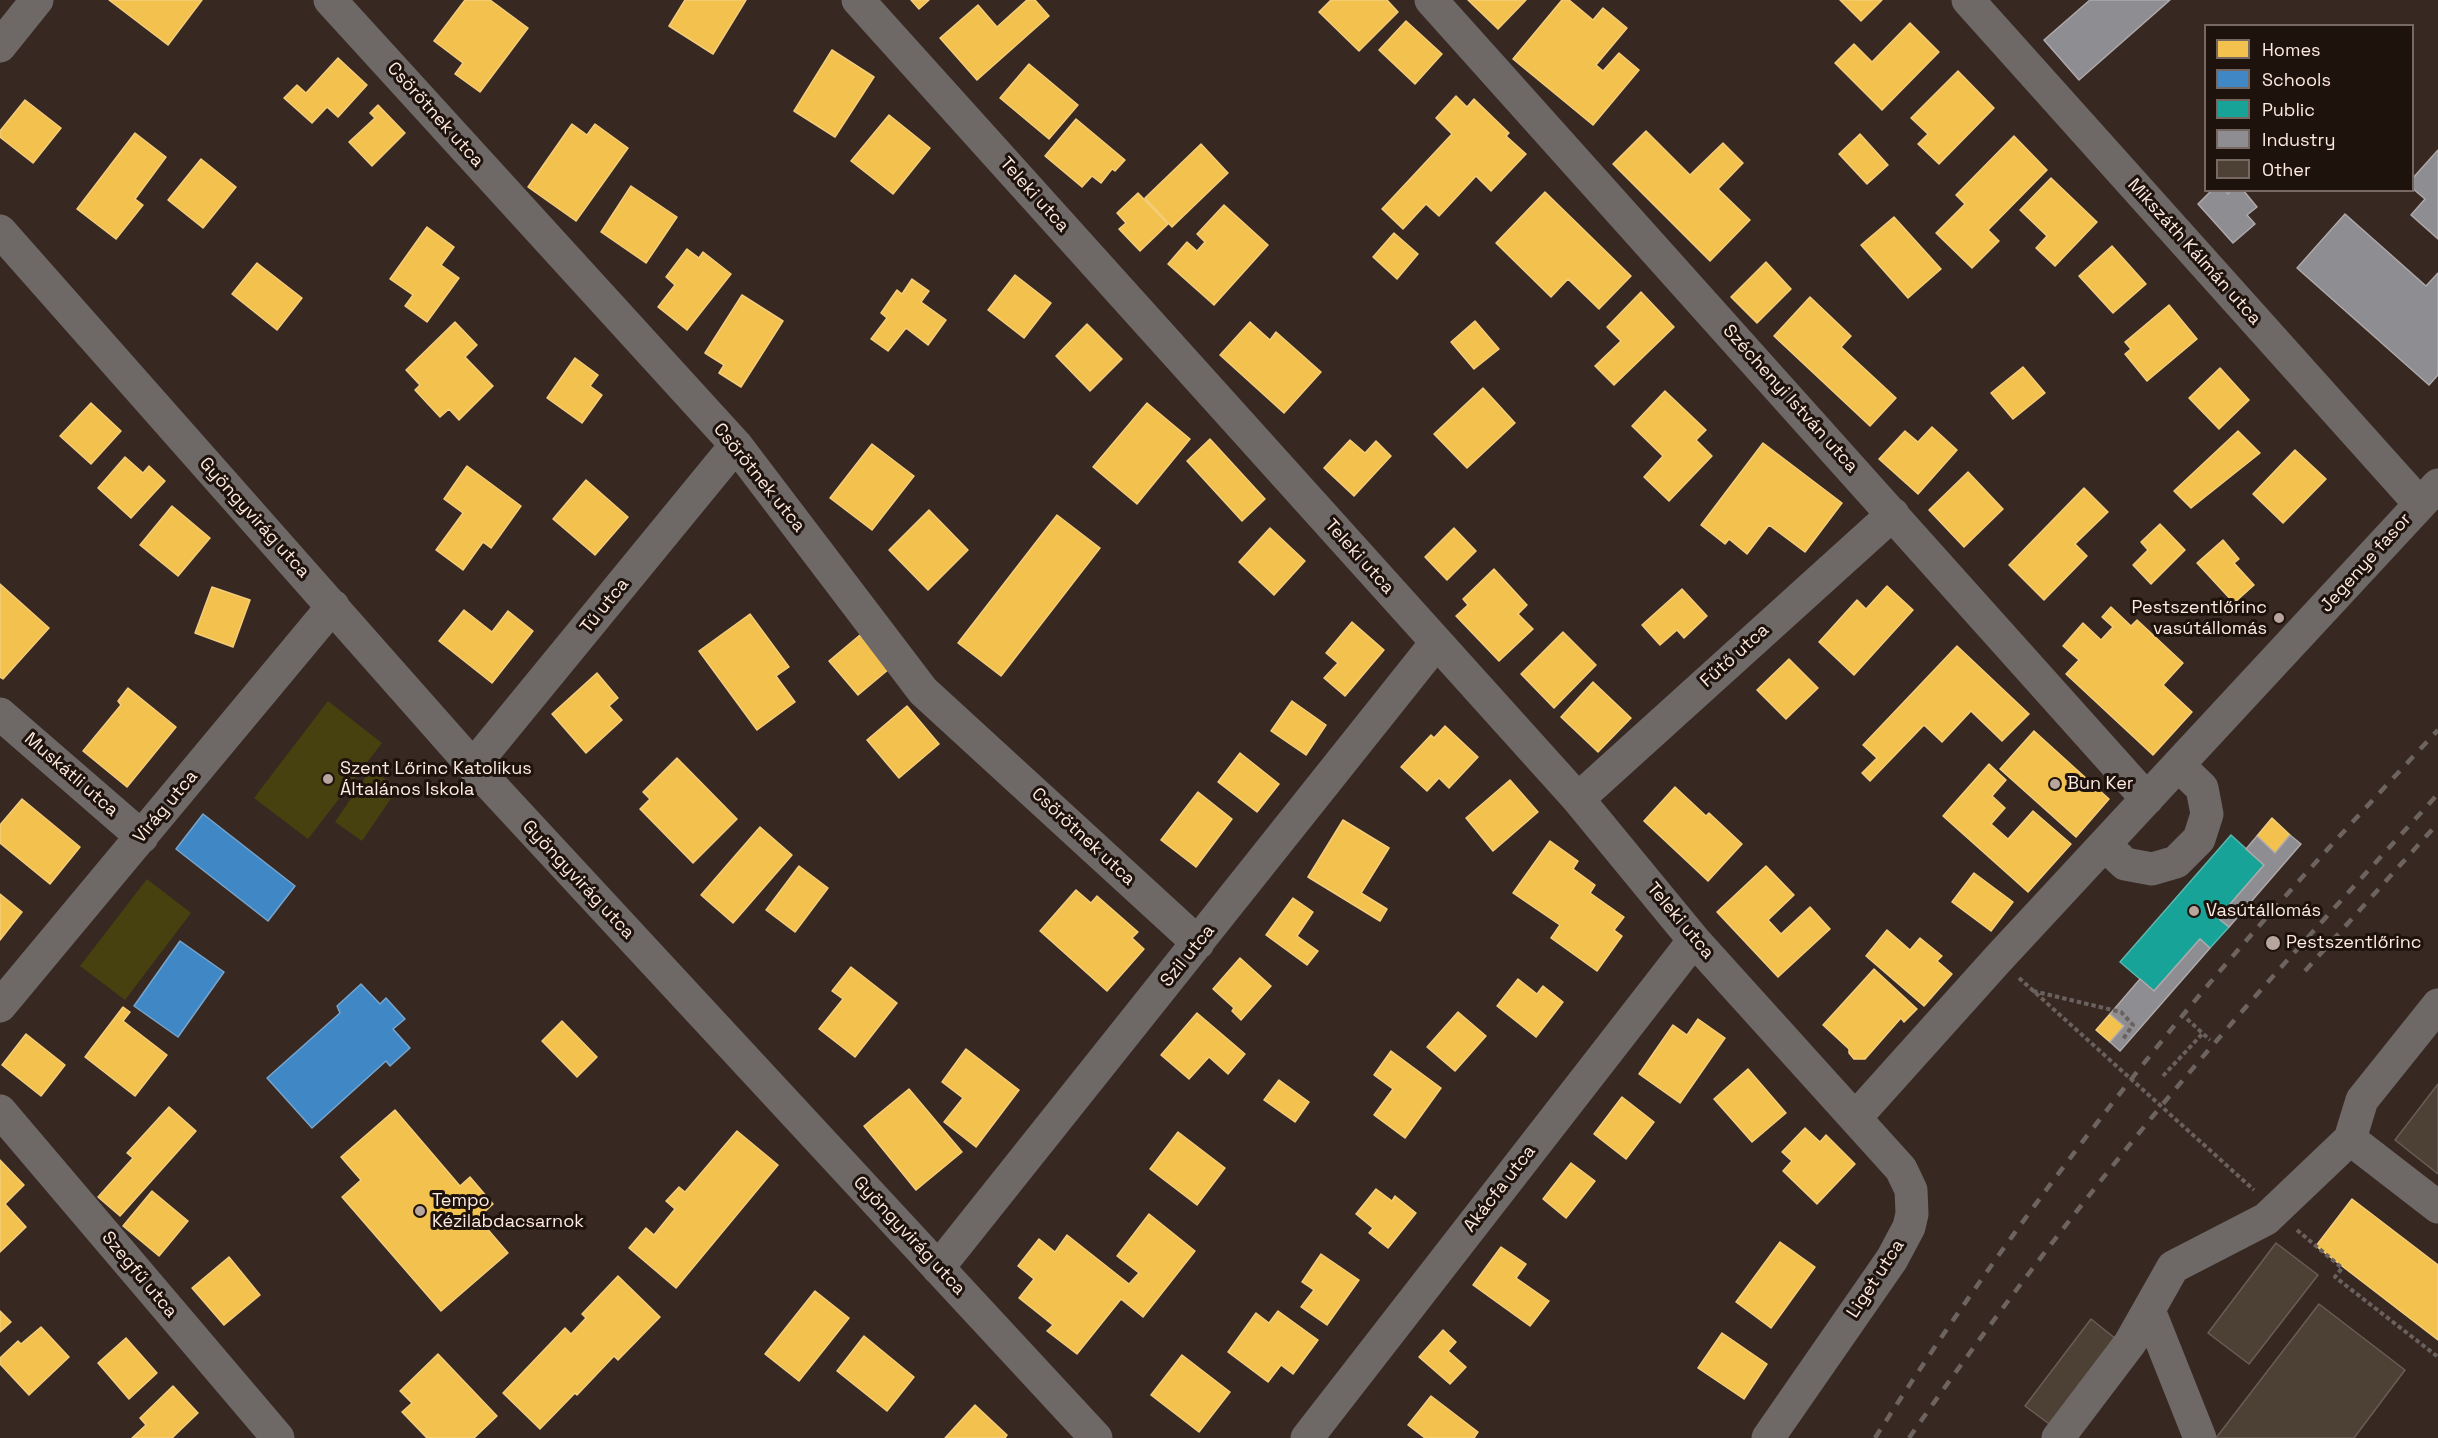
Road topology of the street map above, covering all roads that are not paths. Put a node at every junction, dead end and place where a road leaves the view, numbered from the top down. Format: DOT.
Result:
graph roads {
  1 [pos="37,0"];
  2 [pos="330,0"];
  3 [pos="858,0"];
  4 [pos="1431,0"];
  5 [pos="1968,0"];
  6 [pos="0,46"];
  7 [pos="0,231"];
  8 [pos="736,446"];
  9 [pos="2429,494"];
  10 [pos="1893,514"];
  11 [pos="333,606"];
  12 [pos="1436,643"];
  13 [pos="0,714"];
  14 [pos="2178,765"];
  15 [pos="473,766"];
  16 [pos="1578,799"];
  17 [pos="2147,799"];
  18 [pos="142,837"];
  19 [pos="2105,844"];
  20 [pos="1694,940"];
  21 [pos="1198,943"];
  22 [pos="2438,1005"];
  23 [pos="0,1006"];
  24 [pos="0,1111"];
  25 [pos="1856,1117"];
  26 [pos="2350,1139"];
  27 [pos="2438,1207"];
  28 [pos="938,1268"];
  29 [pos="2149,1310"];
  30 [pos="278,1438"];
  31 [pos="1096,1438"];
  32 [pos="1307,1438"];
  33 [pos="1768,1438"];
  34 [pos="2058,1438"];
  35 [pos="2200,1438"];
  1 -- 6 [label="street"];
  2 -- 8 [label="street, Csörötnek utca"];
  3 -- 12 [label="street, Teleki utca"];
  4 -- 10 [label="street, Széchenyi István utca"];
  5 -- 9 [label="street, Mikszáth Kálmán utca"];
  7 -- 11 [label="street, Gyöngyvirág utca"];
  8 -- 15 [label="street, Tű utca"];
  8 -- 21 [label="street, Csörötnek utca"];
  9 -- 14 [label="street, Jegenye fasor"];
  10 -- 16 [label="street, Fűtő utca"];
  10 -- 17 [label="street, Széchenyi István utca"];
  11 -- 15 [label="street, Gyöngyvirág utca"];
  11 -- 18 [label="street, Virág utca"];
  12 -- 16 [label="street, Teleki utca"];
  12 -- 21 [label="street, Szil utca"];
  13 -- 18 [label="street, Muskátli utca"];
  14 -- 17 [label="street, Jegenye fasor"];
  14 -- 19 [label="street"];
  15 -- 28 [label="street, Gyöngyvirág utca"];
  16 -- 20 [label="street, Teleki utca"];
  17 -- 19 [label="street, Jegenye fasor"];
  18 -- 23 [label="street, Virág utca"];
  19 -- 25 [label="street, Jegenye fasor"];
  20 -- 25 [label="street, Teleki utca"];
  20 -- 32 [label="street, Akácfa utca"];
  21 -- 28 [label="street, Szil utca"];
  22 -- 26 [label="street"];
  24 -- 30 [label="street, Szegfű utca"];
  25 -- 33 [label="street, Liget utca"];
  26 -- 27 [label="street"];
  26 -- 29 [label="street"];
  28 -- 31 [label="street, Gyöngyvirág utca"];
  29 -- 34 [label="street"];
  29 -- 35 [label="street"];
}
